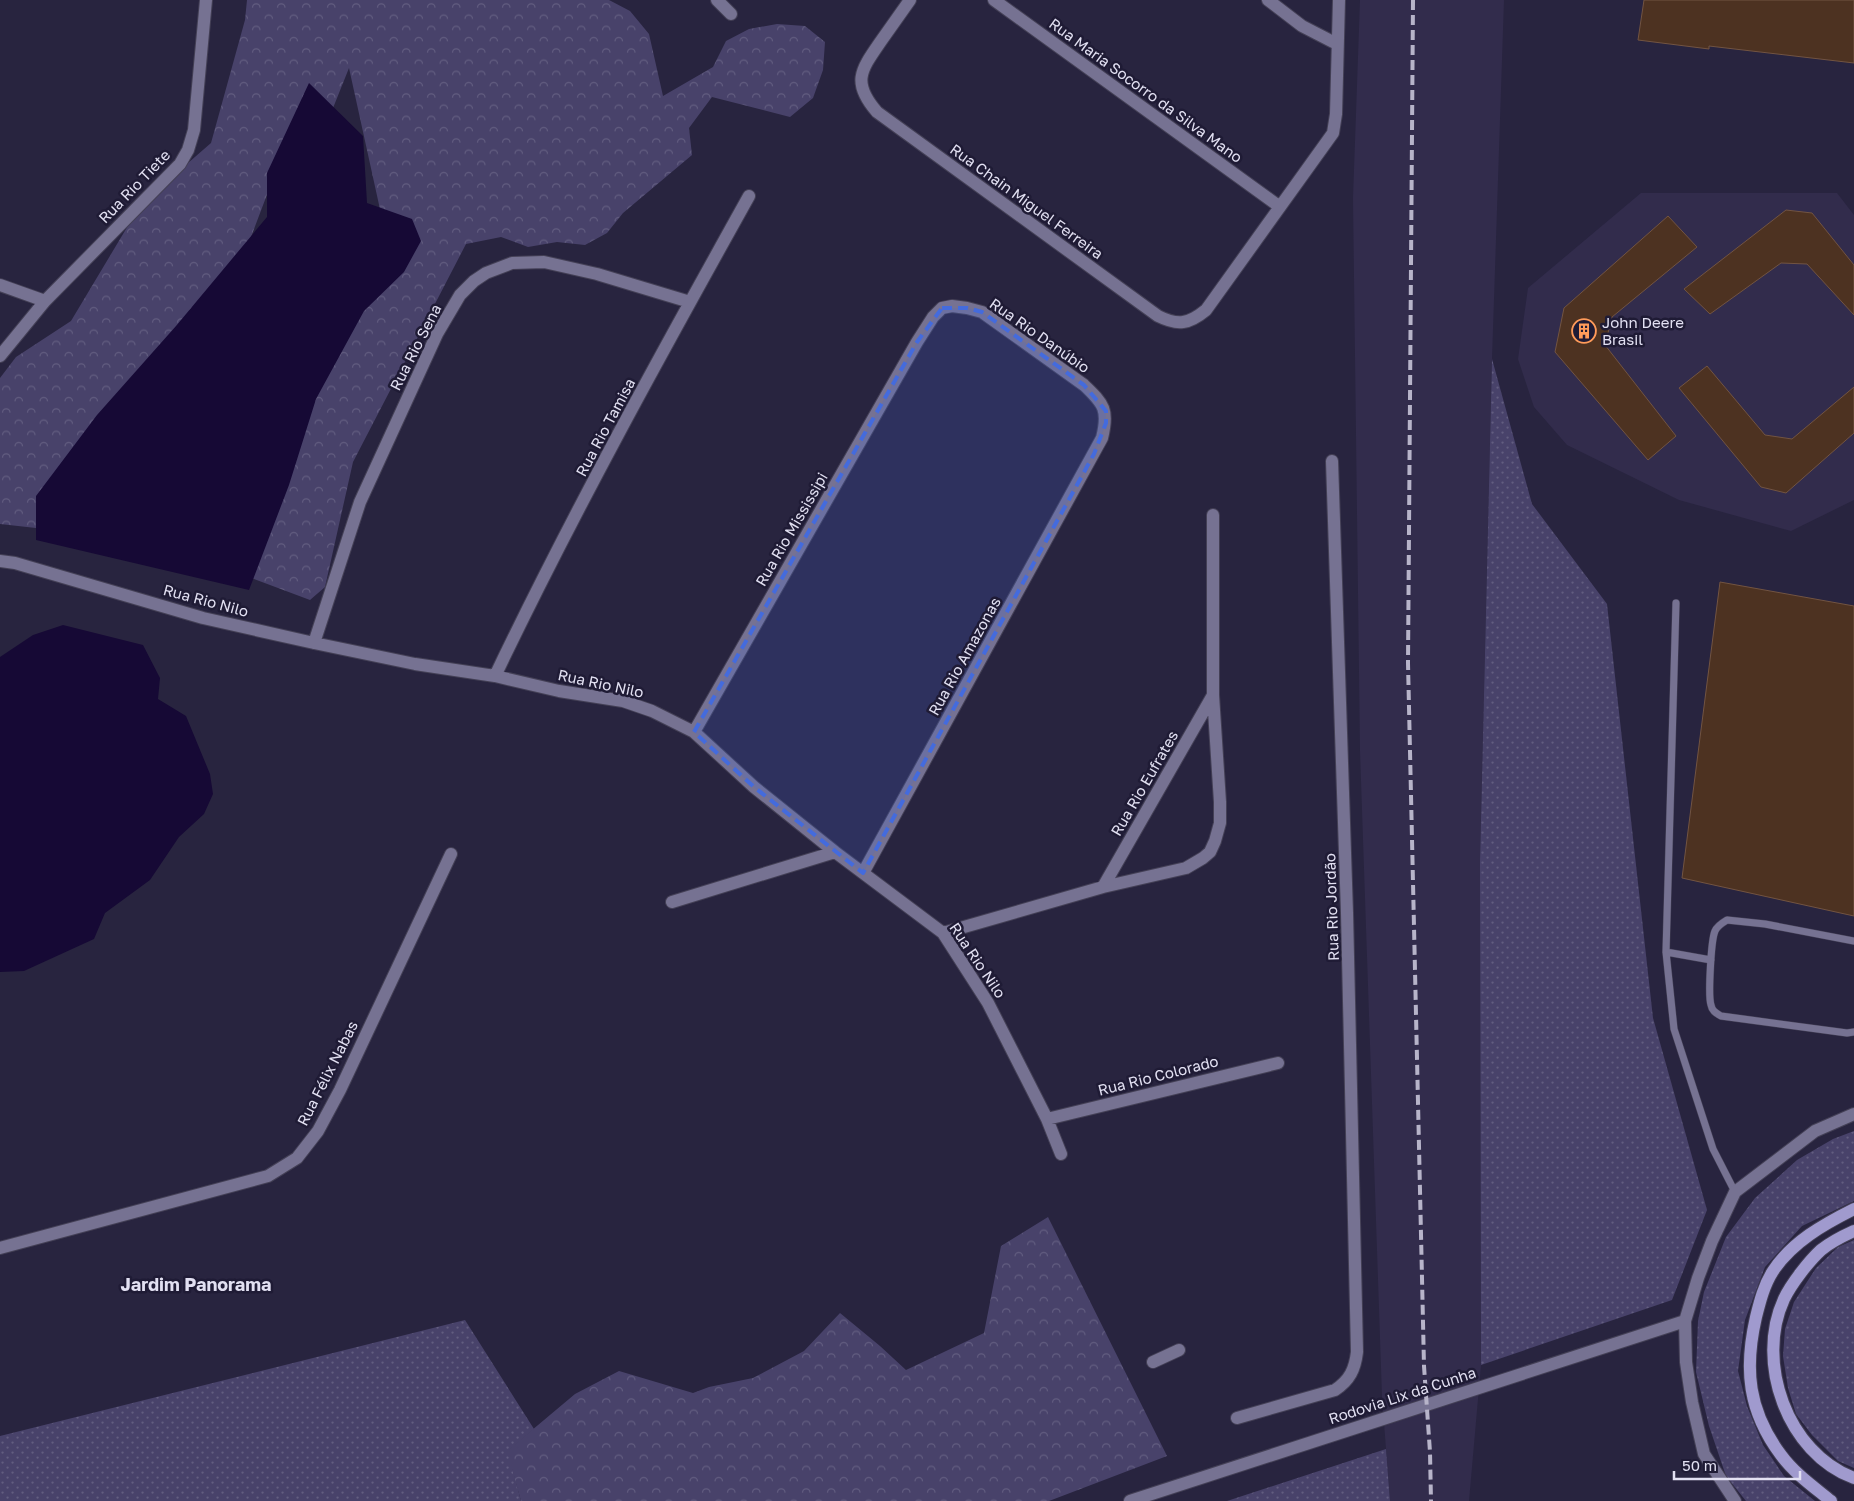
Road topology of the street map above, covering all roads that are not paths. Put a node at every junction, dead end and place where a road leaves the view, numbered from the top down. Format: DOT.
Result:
graph roads {
  1 [pos="206,0"];
  2 [pos="717,0"];
  3 [pos="910,0"];
  4 [pos="994,0"];
  5 [pos="1268,0"];
  6 [pos="1339,0"];
  7 [pos="731,14"];
  8 [pos="1337,44"];
  9 [pos="749,196"];
  10 [pos="1280,207"];
  11 [pos="0,285"];
  12 [pos="45,301"];
  13 [pos="690,302"];
  14 [pos="917,342"];
  15 [pos="0,356"];
  16 [pos="1094,454"];
  17 [pos="1332,461"];
  18 [pos="1213,515"];
  19 [pos="0,560"];
  20 [pos="1676,603"];
  21 [pos="314,643"];
  22 [pos="495,676"];
  23 [pos="1213,695"];
  24 [pos="694,732"];
  25 [pos="835,852"];
  26 [pos="451,854"];
  27 [pos="863,873"];
  28 [pos="1103,887"];
  29 [pos="672,902"];
  30 [pos="943,933"];
  31 [pos="1854,941"];
  32 [pos="1666,952"];
  33 [pos="1711,960"];
  34 [pos="1854,1032"];
  35 [pos="1278,1063"];
  36 [pos="1854,1114"];
  37 [pos="1047,1119"];
  38 [pos="1061,1154"];
  39 [pos="1735,1192"];
  40 [pos="1854,1209"];
  41 [pos="1854,1231"];
  42 [pos="0,1248"];
  43 [pos="1685,1321"];
  44 [pos="1179,1350"];
  45 [pos="1153,1362"];
  46 [pos="1237,1418"];
  47 [pos="1854,1478"];
  48 [pos="1130,1501"];
  49 [pos="1735,1501"];
  50 [pos="1831,1501"];
  1 -- 12 [label="street, Rua Rio Tiete"];
  2 -- 7 [label="street"];
  3 -- 10 [label="street, Rua Chain Miguel Ferreira"];
  4 -- 10 [label="street, Rua Maria Socorro da Silva Mano"];
  5 -- 8 [label="street"];
  6 -- 8 [label="street"];
  8 -- 10 [label="street"];
  9 -- 13 [label="street, Rua Rio Tamisa"];
  11 -- 12 [label="street"];
  12 -- 15 [label="street, Rua Rio Tiete"];
  13 -- 21 [label="street, Rua Rio Sena"];
  13 -- 22 [label="street, Rua Rio Tamisa"];
  14 -- 16 [label="street, Rua Rio Danúbio"];
  14 -- 24 [label="street, Rua Rio Mississipi"];
  16 -- 27 [label="street, Rua Rio Amazonas"];
  17 -- 46 [label="street, Rua Rio Jordão"];
  18 -- 23 [label="street, Rua Rio Eufrates"];
  19 -- 21 [label="street, Rua Rio Nilo"];
  20 -- 32 [label="lane"];
  21 -- 22 [label="street, Rua Rio Nilo"];
  22 -- 24 [label="street, Rua Rio Nilo"];
  23 -- 28 [label="street, Rua Rio Eufrates"];
  23 -- 28 [label="street, Rua Rio Eufrates"];
  24 -- 25 [label="street, Rua Rio Nilo"];
  25 -- 27 [label="street, Rua Rio Nilo"];
  25 -- 29 [label="street"];
  26 -- 42 [label="street, Rua Félix Nabas"];
  27 -- 30 [label="street, Rua Rio Nilo"];
  28 -- 30 [label="street, Rua Rio Eufrates"];
  30 -- 37 [label="street, Rua Rio Nilo"];
  31 -- 33 [label="lane"];
  32 -- 33 [label="lane"];
  32 -- 39 [label="lane"];
  33 -- 34 [label="lane"];
  35 -- 37 [label="street, Rua Rio Colorado"];
  36 -- 39 [label="street"];
  37 -- 38 [label="street, Rua Rio Nilo"];
  39 -- 43 [label="street"];
  40 -- 50 [label="main road"];
  41 -- 47 [label="main road"];
  43 -- 48 [label="street, Rodovia Lix da Cunha"];
  43 -- 49 [label="street"];
  44 -- 45 [label="street"];
}
